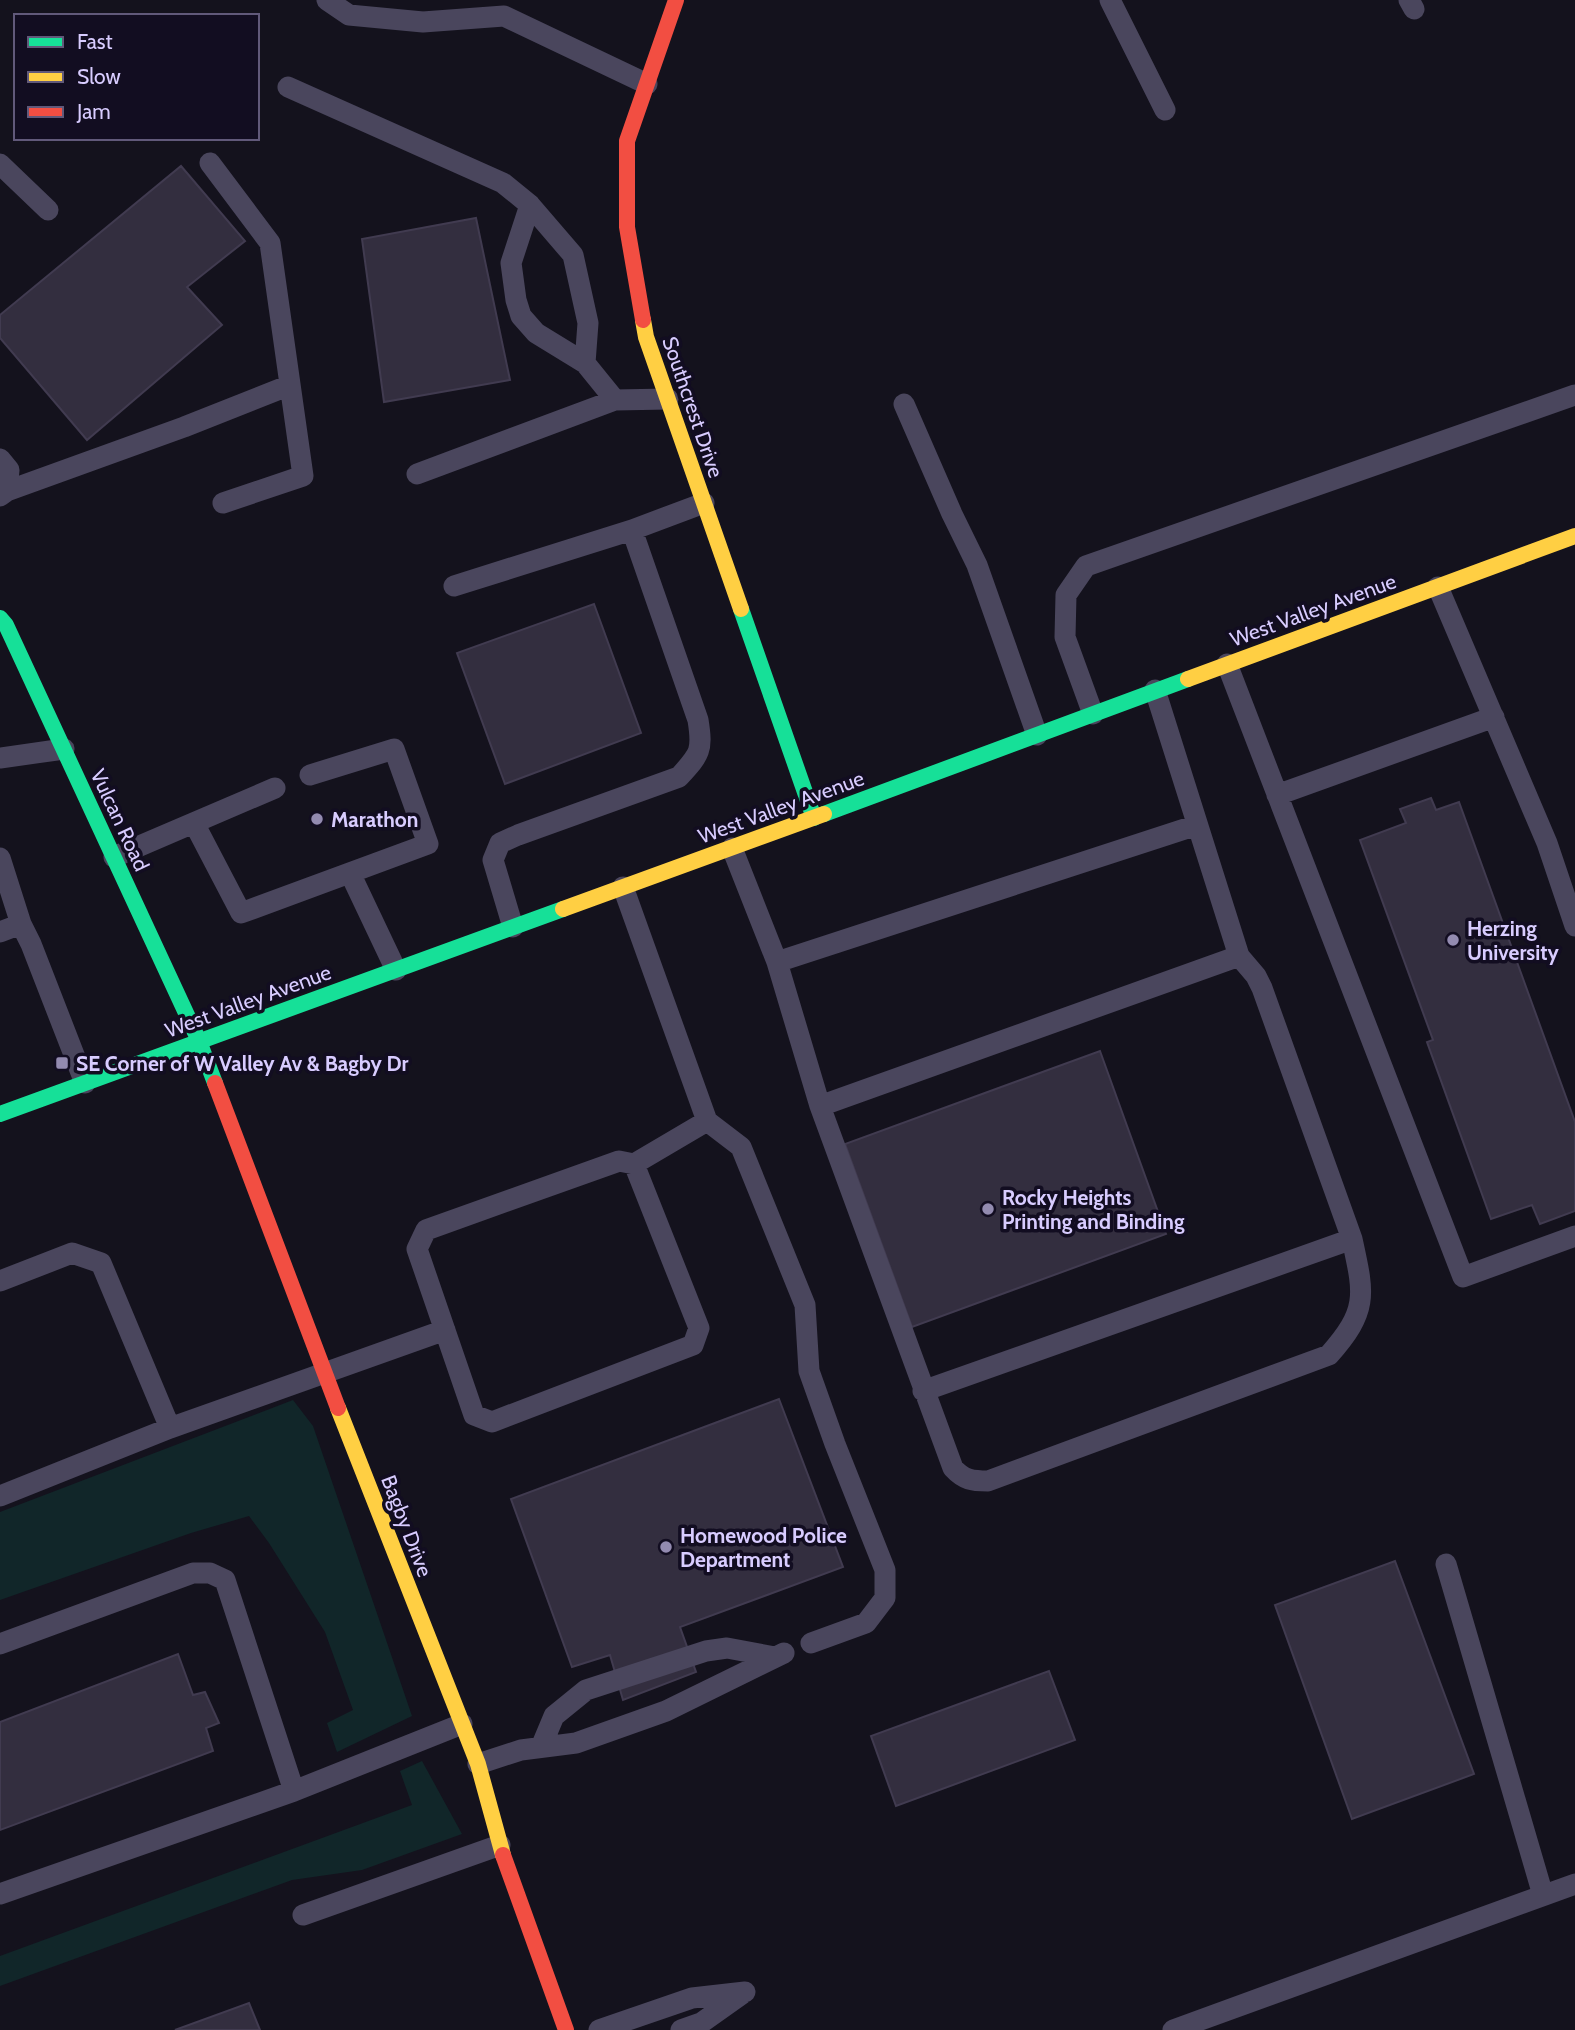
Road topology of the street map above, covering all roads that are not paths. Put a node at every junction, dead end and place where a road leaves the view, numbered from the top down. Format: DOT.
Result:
graph roads {
  1 [pos="327,0"];
  2 [pos="676,0"];
  3 [pos="1110,0"];
  4 [pos="508,8"];
  5 [pos="647,84"];
  6 [pos="288,87"];
  7 [pos="1165,110"];
  8 [pos="210,163"];
  9 [pos="0,164"];
  10 [pos="530,205"];
  11 [pos="48,210"];
  12 [pos="585,363"];
  13 [pos="290,385"];
  14 [pos="1575,395"];
  15 [pos="668,399"];
  16 [pos="615,400"];
  17 [pos="904,404"];
  18 [pos="0,459"];
  19 [pos="417,474"];
  20 [pos="3,494"];
  21 [pos="223,503"];
  22 [pos="704,503"];
  23 [pos="632,530"];
  24 [pos="1575,536"];
  25 [pos="454,586"];
  26 [pos="1438,586"];
  27 [pos="0,618"];
  28 [pos="1227,664"];
  29 [pos="1155,691"];
  30 [pos="1093,714"];
  31 [pos="1494,717"];
  32 [pos="1037,735"];
  33 [pos="64,749"];
  34 [pos="0,758"];
  35 [pos="310,775"];
  36 [pos="275,788"];
  37 [pos="1277,795"];
  38 [pos="814,818"];
  39 [pos="194,823"];
  40 [pos="1198,825"];
  41 [pos="732,848"];
  42 [pos="114,857"];
  43 [pos="0,858"];
  44 [pos="350,873"];
  45 [pos="623,887"];
  46 [pos="21,924"];
  47 [pos="1575,926"];
  48 [pos="513,927"];
  49 [pos="0,932"];
  50 [pos="1239,956"];
  51 [pos="777,962"];
  52 [pos="396,970"];
  53 [pos="199,1041"];
  54 [pos="85,1083"];
  55 [pos="820,1106"];
  56 [pos="0,1114"];
  57 [pos="707,1121"];
  58 [pos="634,1164"];
  59 [pos="1575,1236"];
  60 [pos="1352,1239"];
  61 [pos="0,1281"];
  62 [pos="445,1330"];
  63 [pos="325,1374"];
  64 [pos="923,1391"];
  65 [pos="170,1428"];
  66 [pos="0,1496"];
  67 [pos="1446,1564"];
  68 [pos="811,1643"];
  69 [pos="0,1644"];
  70 [pos="462,1724"];
  71 [pos="541,1747"];
  72 [pos="478,1764"];
  73 [pos="294,1791"];
  74 [pos="500,1845"];
  75 [pos="1575,1884"];
  76 [pos="0,1894"];
  77 [pos="1543,1895"];
  78 [pos="303,1914"];
  79 [pos="566,2030"];
  80 [pos="599,2030"];
  81 [pos="681,2030"];
  82 [pos="1173,2030"];
  1 -- 4 [label="lane"];
  2 -- 5 [label="street, Southcrest Drive"];
  3 -- 7 [label="lane"];
  4 -- 5 [label="lane"];
  5 -- 15 [label="street, Southcrest Drive"];
  6 -- 10 [label="lane"];
  8 -- 13 [label="lane"];
  9 -- 11 [label="lane"];
  10 -- 12 [label="lane"];
  10 -- 12 [label="lane"];
  12 -- 16 [label="lane"];
  13 -- 20 [label="lane"];
  13 -- 21 [label="lane"];
  14 -- 30 [label="lane"];
  15 -- 16 [label="lane"];
  15 -- 22 [label="street, Southcrest Drive"];
  16 -- 19 [label="lane"];
  17 -- 32 [label="lane"];
  18 -- 20 [label="lane"];
  22 -- 23 [label="lane"];
  22 -- 38 [label="street, Southcrest Drive"];
  23 -- 25 [label="lane"];
  23 -- 48 [label="lane"];
  24 -- 26 [label="street, West Valley Avenue"];
  26 -- 28 [label="street, West Valley Avenue"];
  26 -- 31 [label="lane"];
  27 -- 33 [label="street, Vulcan Road"];
  28 -- 29 [label="street, West Valley Avenue"];
  28 -- 37 [label="lane"];
  29 -- 30 [label="street, West Valley Avenue"];
  29 -- 40 [label="lane"];
  30 -- 32 [label="street, West Valley Avenue"];
  31 -- 37 [label="lane"];
  31 -- 47 [label="lane"];
  32 -- 38 [label="street, West Valley Avenue"];
  33 -- 34 [label="lane"];
  33 -- 42 [label="street, Vulcan Road"];
  35 -- 44 [label="lane"];
  36 -- 39 [label="lane"];
  37 -- 59 [label="lane"];
  38 -- 41 [label="street, West Valley Avenue"];
  39 -- 42 [label="lane"];
  39 -- 44 [label="lane"];
  40 -- 50 [label="lane"];
  40 -- 51 [label="lane"];
  41 -- 45 [label="street, West Valley Avenue"];
  41 -- 51 [label="lane"];
  42 -- 53 [label="street, Vulcan Road"];
  43 -- 46 [label="lane"];
  44 -- 52 [label="lane"];
  45 -- 48 [label="street, West Valley Avenue"];
  45 -- 57 [label="lane"];
  46 -- 49 [label="lane"];
  46 -- 54 [label="lane"];
  48 -- 52 [label="street, West Valley Avenue"];
  50 -- 55 [label="lane"];
  50 -- 60 [label="lane"];
  51 -- 55 [label="lane"];
  52 -- 53 [label="street, West Valley Avenue"];
  53 -- 54 [label="street, West Valley Avenue"];
  53 -- 63 [label="street, Bagby Drive"];
  54 -- 56 [label="street, West Valley Avenue"];
  55 -- 64 [label="lane"];
  57 -- 58 [label="lane"];
  57 -- 68 [label="lane"];
  58 -- 62 [label="lane"];
  58 -- 62 [label="lane"];
  60 -- 64 [label="lane"];
  60 -- 64 [label="lane"];
  61 -- 65 [label="lane"];
  62 -- 63 [label="lane"];
  63 -- 65 [label="lane"];
  63 -- 70 [label="street, Bagby Drive"];
  65 -- 66 [label="lane"];
  67 -- 77 [label="lane"];
  69 -- 73 [label="lane"];
  70 -- 72 [label="street, Bagby Drive"];
  70 -- 73 [label="lane"];
  71 -- 71 [label="lane"];
  71 -- 72 [label="lane"];
  72 -- 74 [label="street, Bagby Drive"];
  73 -- 76 [label="lane"];
  74 -- 78 [label="lane"];
  74 -- 79 [label="street, Bagby Drive"];
  75 -- 77 [label="lane"];
  77 -- 82 [label="lane"];
  80 -- 81 [label="lane"];
}
